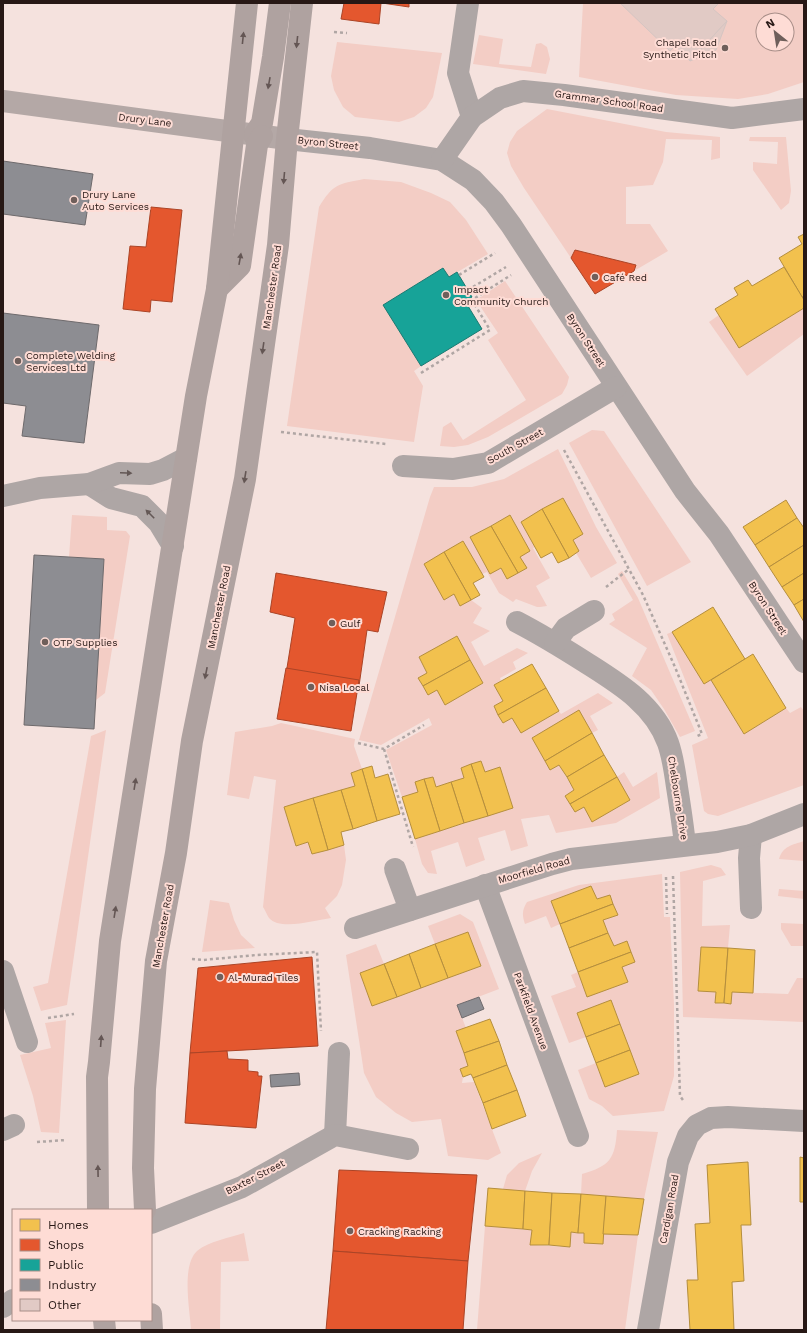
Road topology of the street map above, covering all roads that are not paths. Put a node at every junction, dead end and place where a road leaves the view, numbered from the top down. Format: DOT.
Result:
graph roads {
  1 [pos="247,3"];
  2 [pos="280,3"];
  3 [pos="302,3"];
  4 [pos="468,3"];
  5 [pos="3,102"];
  6 [pos="804,109"];
  7 [pos="472,117"];
  8 [pos="233,132"];
  9 [pos="258,135"];
  10 [pos="287,139"];
  11 [pos="442,160"];
  12 [pos="217,289"];
  13 [pos="616,387"];
  14 [pos="186,458"];
  15 [pos="403,466"];
  16 [pos="89,484"];
  17 [pos="3,496"];
  18 [pos="172,546"];
  19 [pos="594,611"];
  20 [pos="517,622"];
  21 [pos="555,643"];
  22 [pos="804,662"];
  23 [pos="804,814"];
  24 [pos="751,835"];
  25 [pos="685,845"];
  26 [pos="396,869"];
  27 [pos="485,885"];
  28 [pos="751,908"];
  29 [pos="410,910"];
  30 [pos="355,928"];
  31 [pos="3,971"];
  32 [pos="27,1042"];
  33 [pos="339,1053"];
  34 [pos="804,1121"];
  35 [pos="335,1135"];
  36 [pos="578,1136"];
  37 [pos="408,1150"];
  38 [pos="98,1209"];
  39 [pos="145,1209"];
  40 [pos="152,1223"];
  41 [pos="12,1301"];
  42 [pos="3,1307"];
  43 [pos="648,1330"];
  8 -- 1 [label="highway, one-way"];
  2 -- 9 [label="highway, one-way"];
  3 -- 10 [label="highway, Manchester Road, one-way"];
  4 -- 7 [label="street"];
  5 -- 8 [label="main road, Drury Lane"];
  6 -- 7 [label="street, Grammar School Road"];
  7 -- 11 [label="street, Grammar School Road"];
  8 -- 9 [label="main road, Drury Lane"];
  8 -- 12 [label="highway"];
  9 -- 10 [label="main road, Drury Lane"];
  12 -- 9 [label="highway, one-way"];
  10 -- 11 [label="street, Byron Street"];
  10 -- 39 [label="highway, Manchester Road, one-way"];
  11 -- 13 [label="street, Byron Street"];
  12 -- 14 [label="highway"];
  13 -- 15 [label="street, South Street"];
  13 -- 22 [label="street, Byron Street"];
  16 -- 14 [label="street, one-way"];
  14 -- 18 [label="highway"];
  16 -- 17 [label="street"];
  18 -- 16 [label="street, one-way"];
  38 -- 18 [label="highway, one-way"];
  19 -- 21 [label="street"];
  20 -- 21 [label="street, Chelbourne Drive"];
  21 -- 25 [label="street, Chelbourne Drive"];
  23 -- 24 [label="street, Chelbourne Drive"];
  24 -- 25 [label="street, Chelbourne Drive"];
  24 -- 28 [label="street"];
  25 -- 27 [label="street, Moorfield Road"];
  26 -- 29 [label="street"];
  27 -- 29 [label="street, Moorfield Road"];
  27 -- 36 [label="street, Parkfield Avenue"];
  29 -- 30 [label="street, Moorfield Road"];
  31 -- 32 [label="street"];
  33 -- 35 [label="street"];
  34 -- 43 [label="street, Cardigan Road"];
  35 -- 37 [label="street"];
  35 -- 40 [label="street, Baxter Street"];
  41 -- 42 [label="street"];
}
